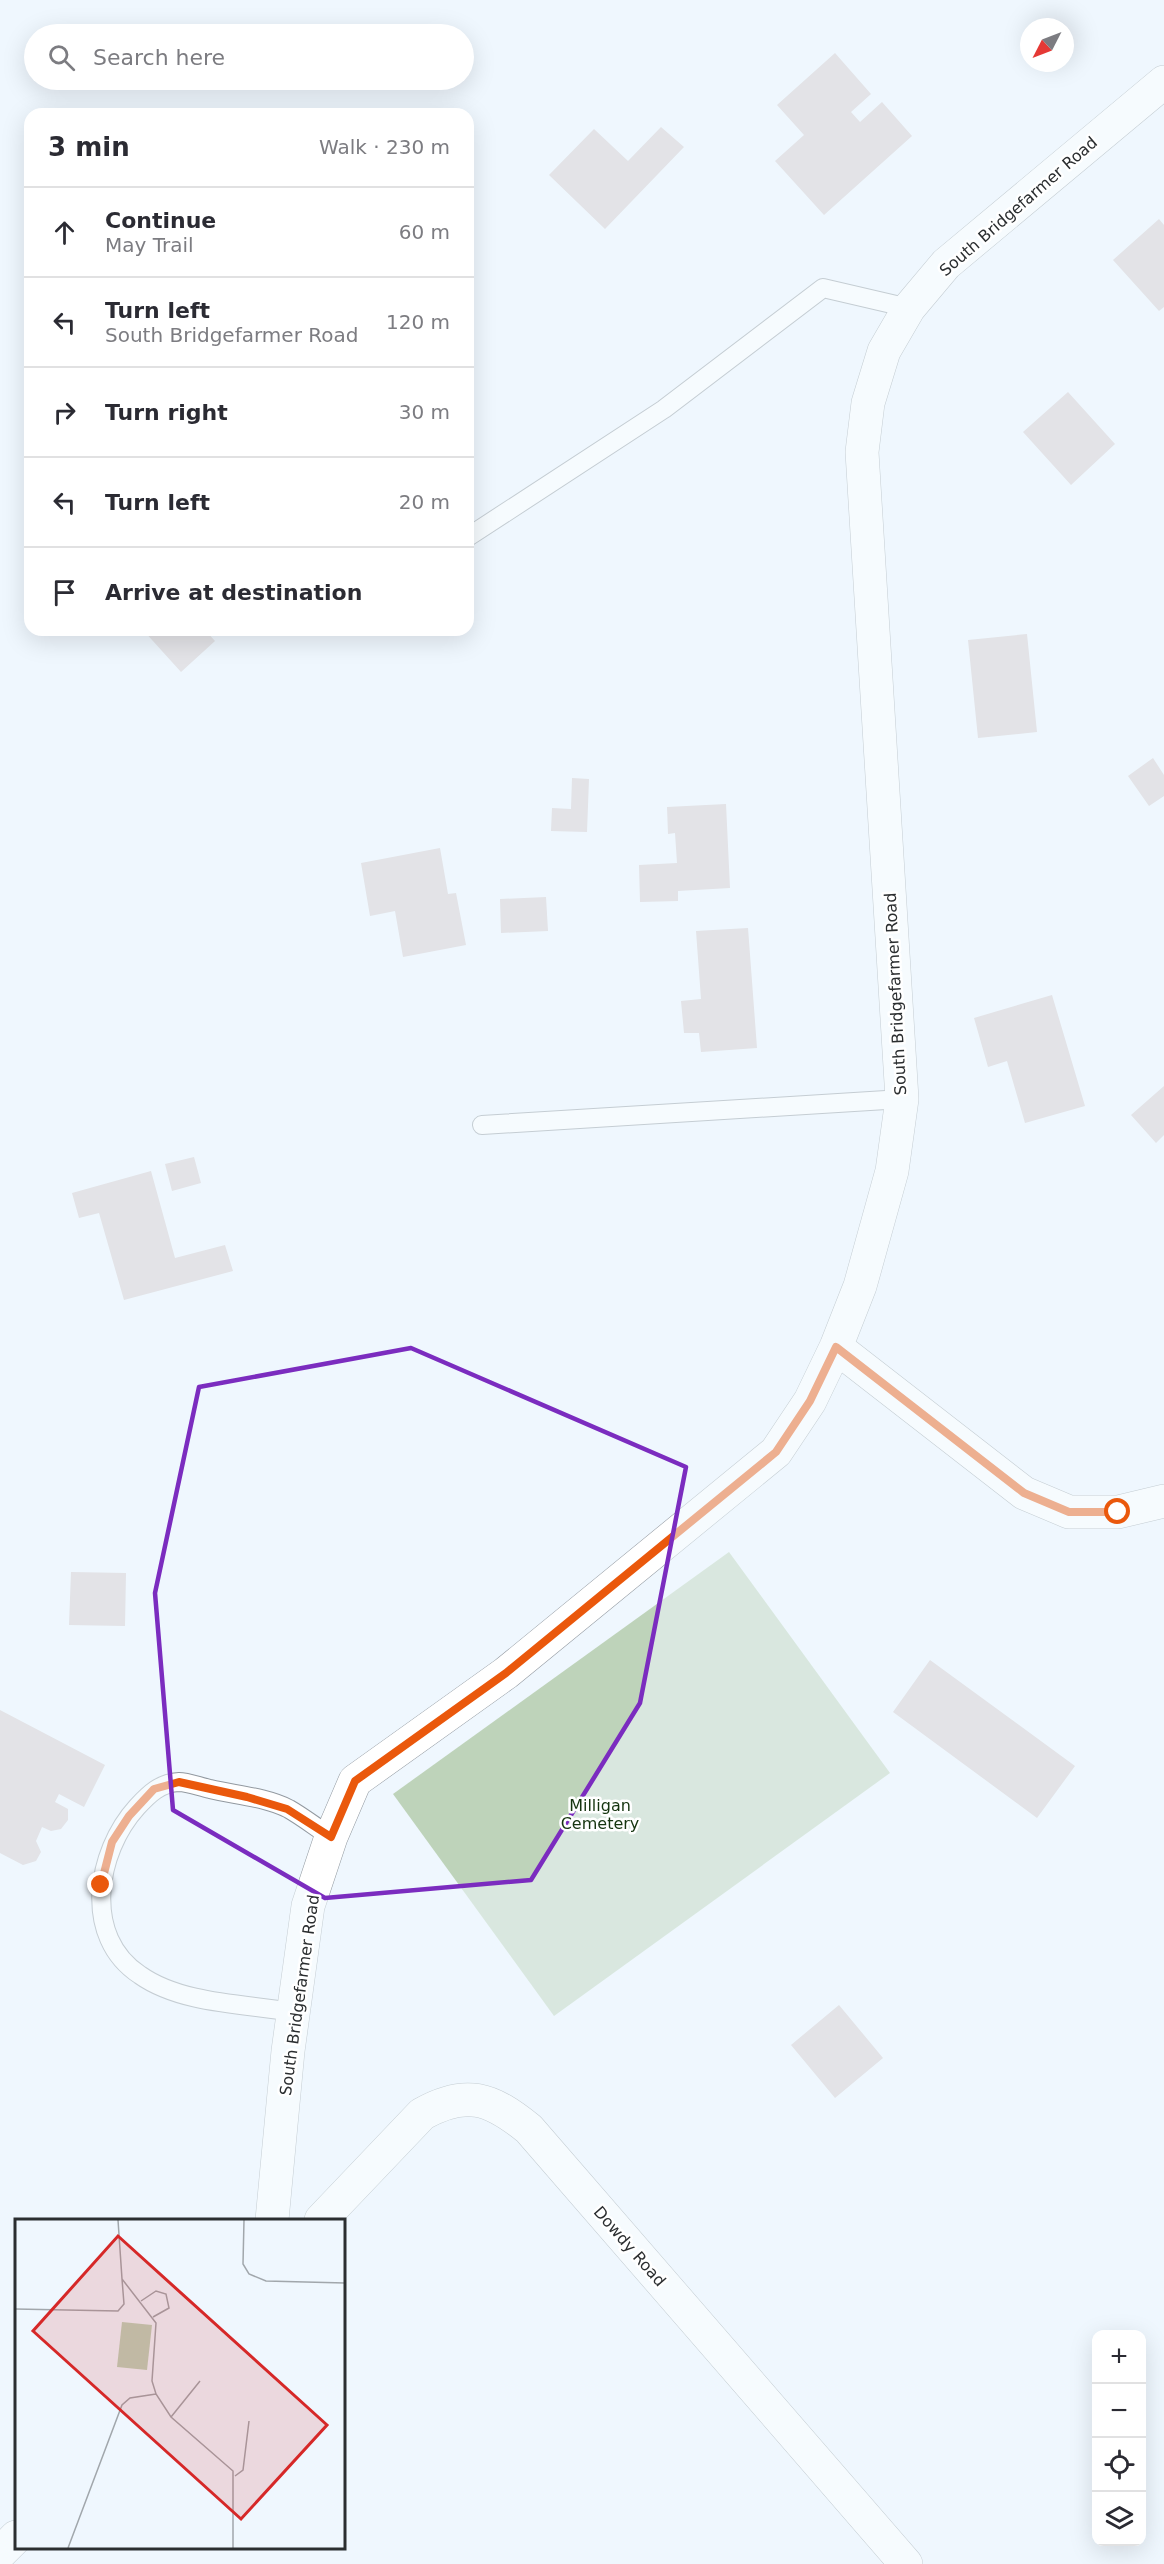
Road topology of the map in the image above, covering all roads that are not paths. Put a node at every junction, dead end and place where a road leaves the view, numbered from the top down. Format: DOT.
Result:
graph roads {
  1 [pos="1164,82"];
  2 [pos="909,308"];
  3 [pos="474,533"];
  4 [pos="902,1099"];
  5 [pos="482,1125"];
  6 [pos="836,1347"];
  7 [pos="1164,1501"];
  8 [pos="331,1837"];
  9 [pos="293,2012"];
  10 [pos="272,2219"];
  11 [pos="322,2219"];
  12 [pos="15,2538"];
  13 [pos="0,2553"];
  14 [pos="906,2564"];
  1 -- 2 [label="street, South Bridgefarmer Road"];
  2 -- 3 [label="lane"];
  2 -- 4 [label="street, South Bridgefarmer Road"];
  4 -- 5 [label="lane"];
  4 -- 6 [label="street, South Bridgefarmer Road"];
  6 -- 7 [label="street"];
  6 -- 8 [label="street, South Bridgefarmer Road"];
  8 -- 9 [label="street, South Bridgefarmer Road"];
  8 -- 9 [label="lane"];
  9 -- 10 [label="street, South Bridgefarmer Road"];
  11 -- 14 [label="street, Dowdy Road"];
  12 -- 13 [label="street"];
}
